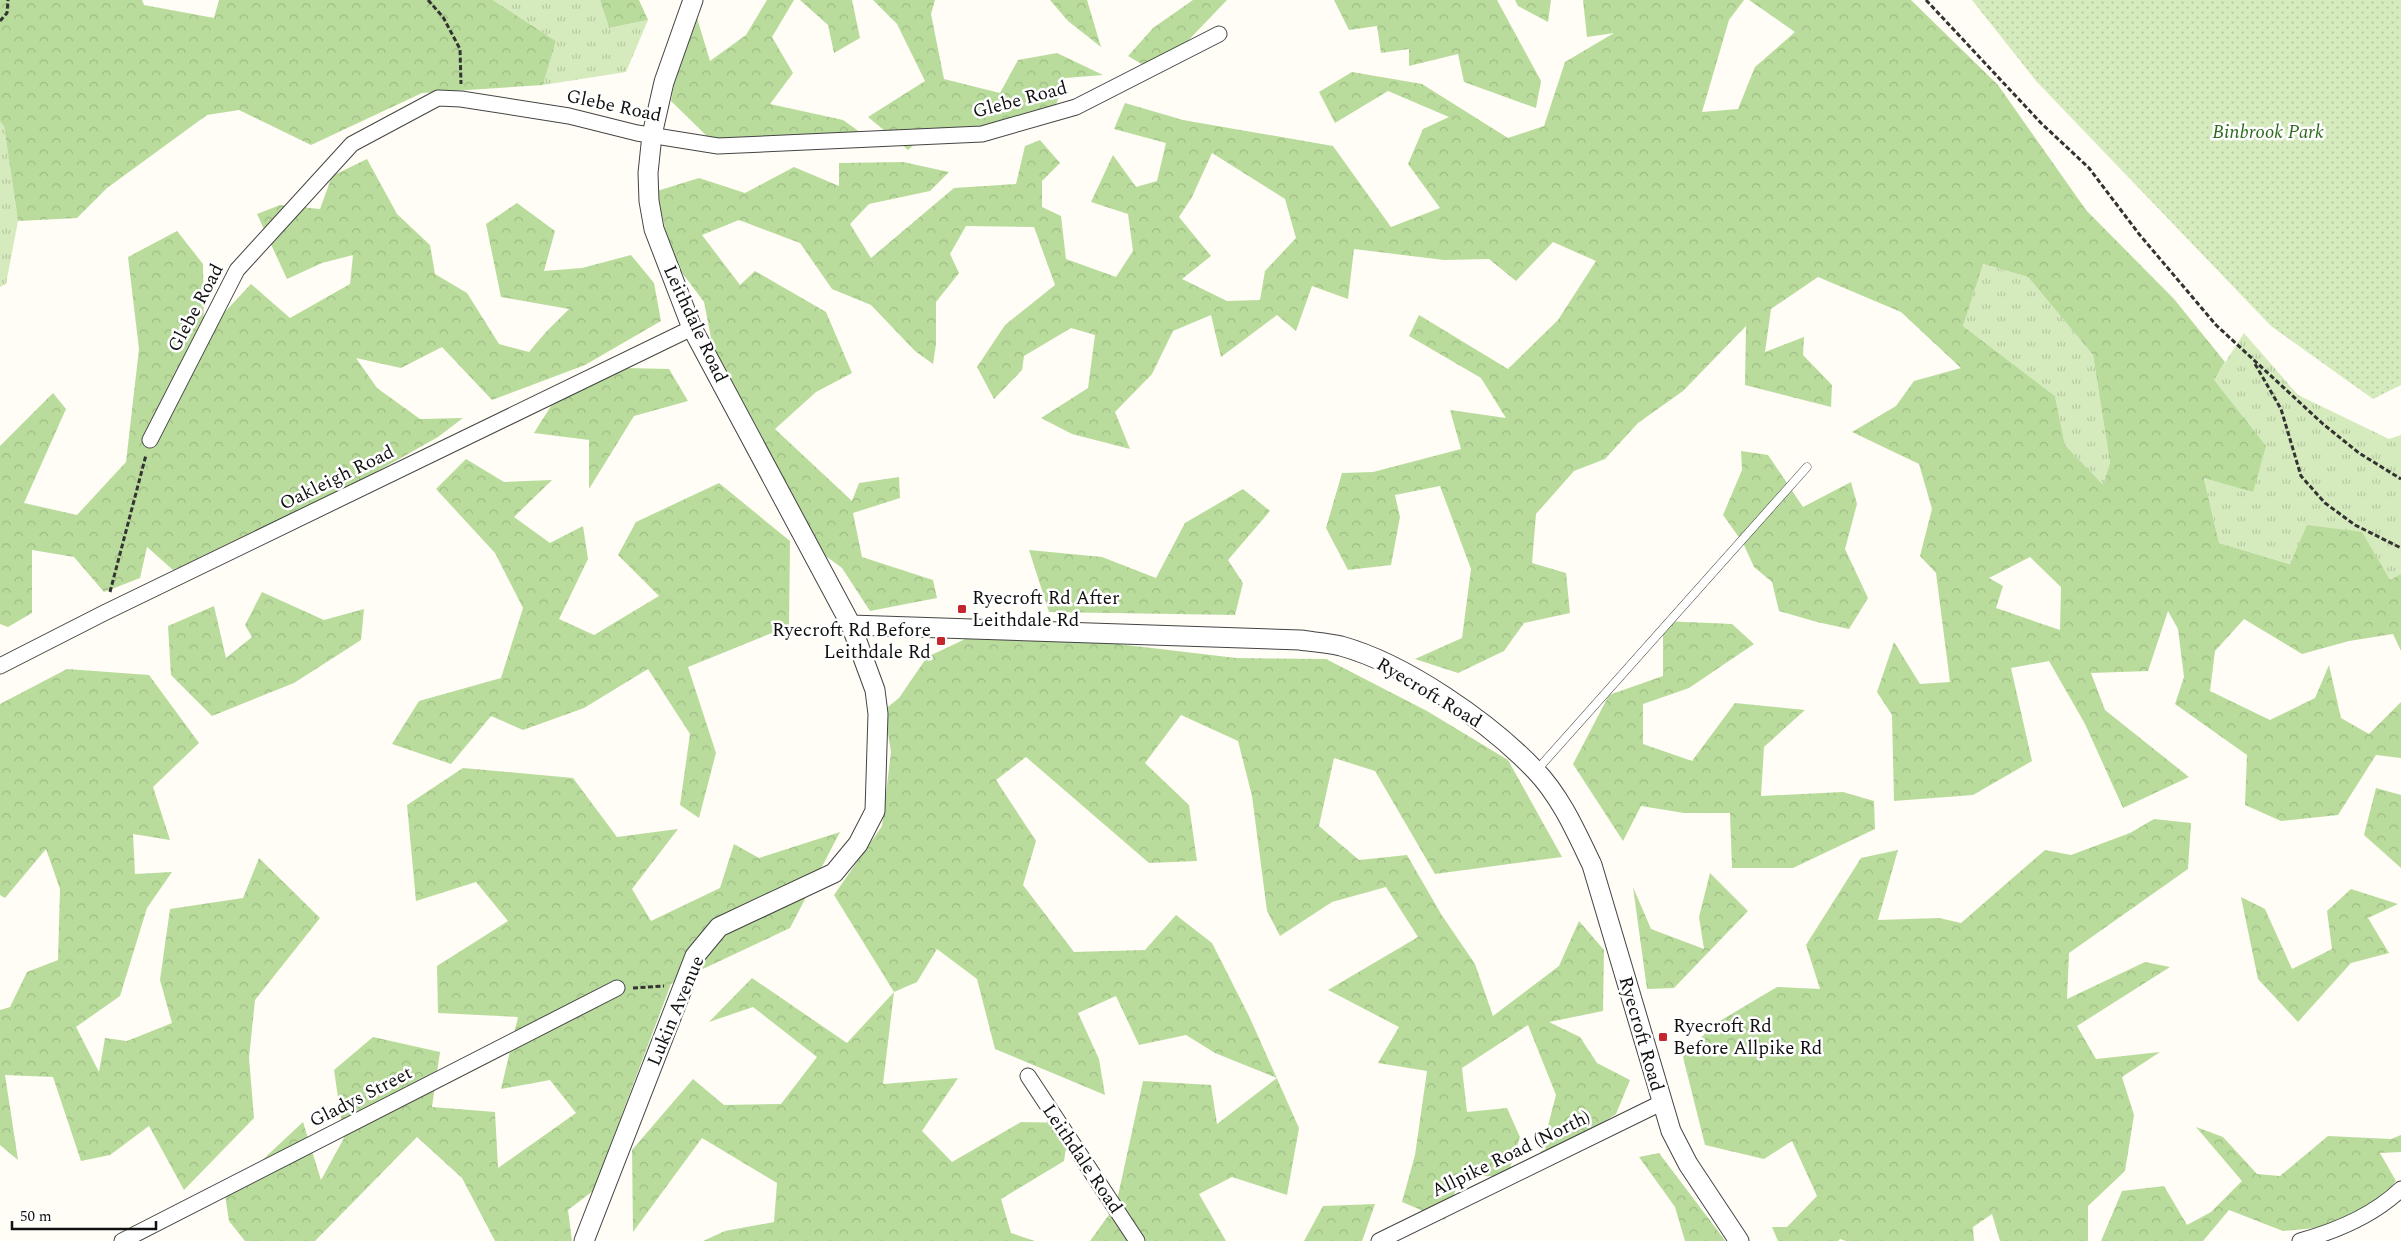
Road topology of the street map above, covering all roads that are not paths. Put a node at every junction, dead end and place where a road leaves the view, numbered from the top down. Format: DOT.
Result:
graph roads {
  1 [pos="693,0"];
  2 [pos="1219,34"];
  3 [pos="652,135"];
  4 [pos="692,328"];
  5 [pos="150,440"];
  6 [pos="1807,467"];
  7 [pos="851,625"];
  8 [pos="0,666"];
  9 [pos="1536,771"];
  10 [pos="618,988"];
  11 [pos="1028,1076"];
  12 [pos="1662,1103"];
  13 [pos="2401,1189"];
  14 [pos="122,1241"];
  15 [pos="584,1241"];
  16 [pos="1137,1241"];
  17 [pos="1379,1241"];
  18 [pos="1739,1241"];
  19 [pos="2300,1241"];
  1 -- 3 [label="street, Leithdale Road"];
  2 -- 3 [label="street, Glebe Road"];
  3 -- 4 [label="street, Leithdale Road"];
  3 -- 5 [label="street, Glebe Road"];
  4 -- 7 [label="street, Leithdale Road"];
  4 -- 8 [label="street, Oakleigh Road"];
  6 -- 9 [label="lane"];
  7 -- 9 [label="street, Ryecroft Road"];
  7 -- 15 [label="street, Lukin Avenue"];
  9 -- 12 [label="street, Ryecroft Road"];
  10 -- 14 [label="street, Gladys Street"];
  11 -- 16 [label="street, Leithdale Road"];
  12 -- 17 [label="street, Allpike Road (North)"];
  12 -- 18 [label="street, Ryecroft Road"];
  13 -- 19 [label="street"];
}
